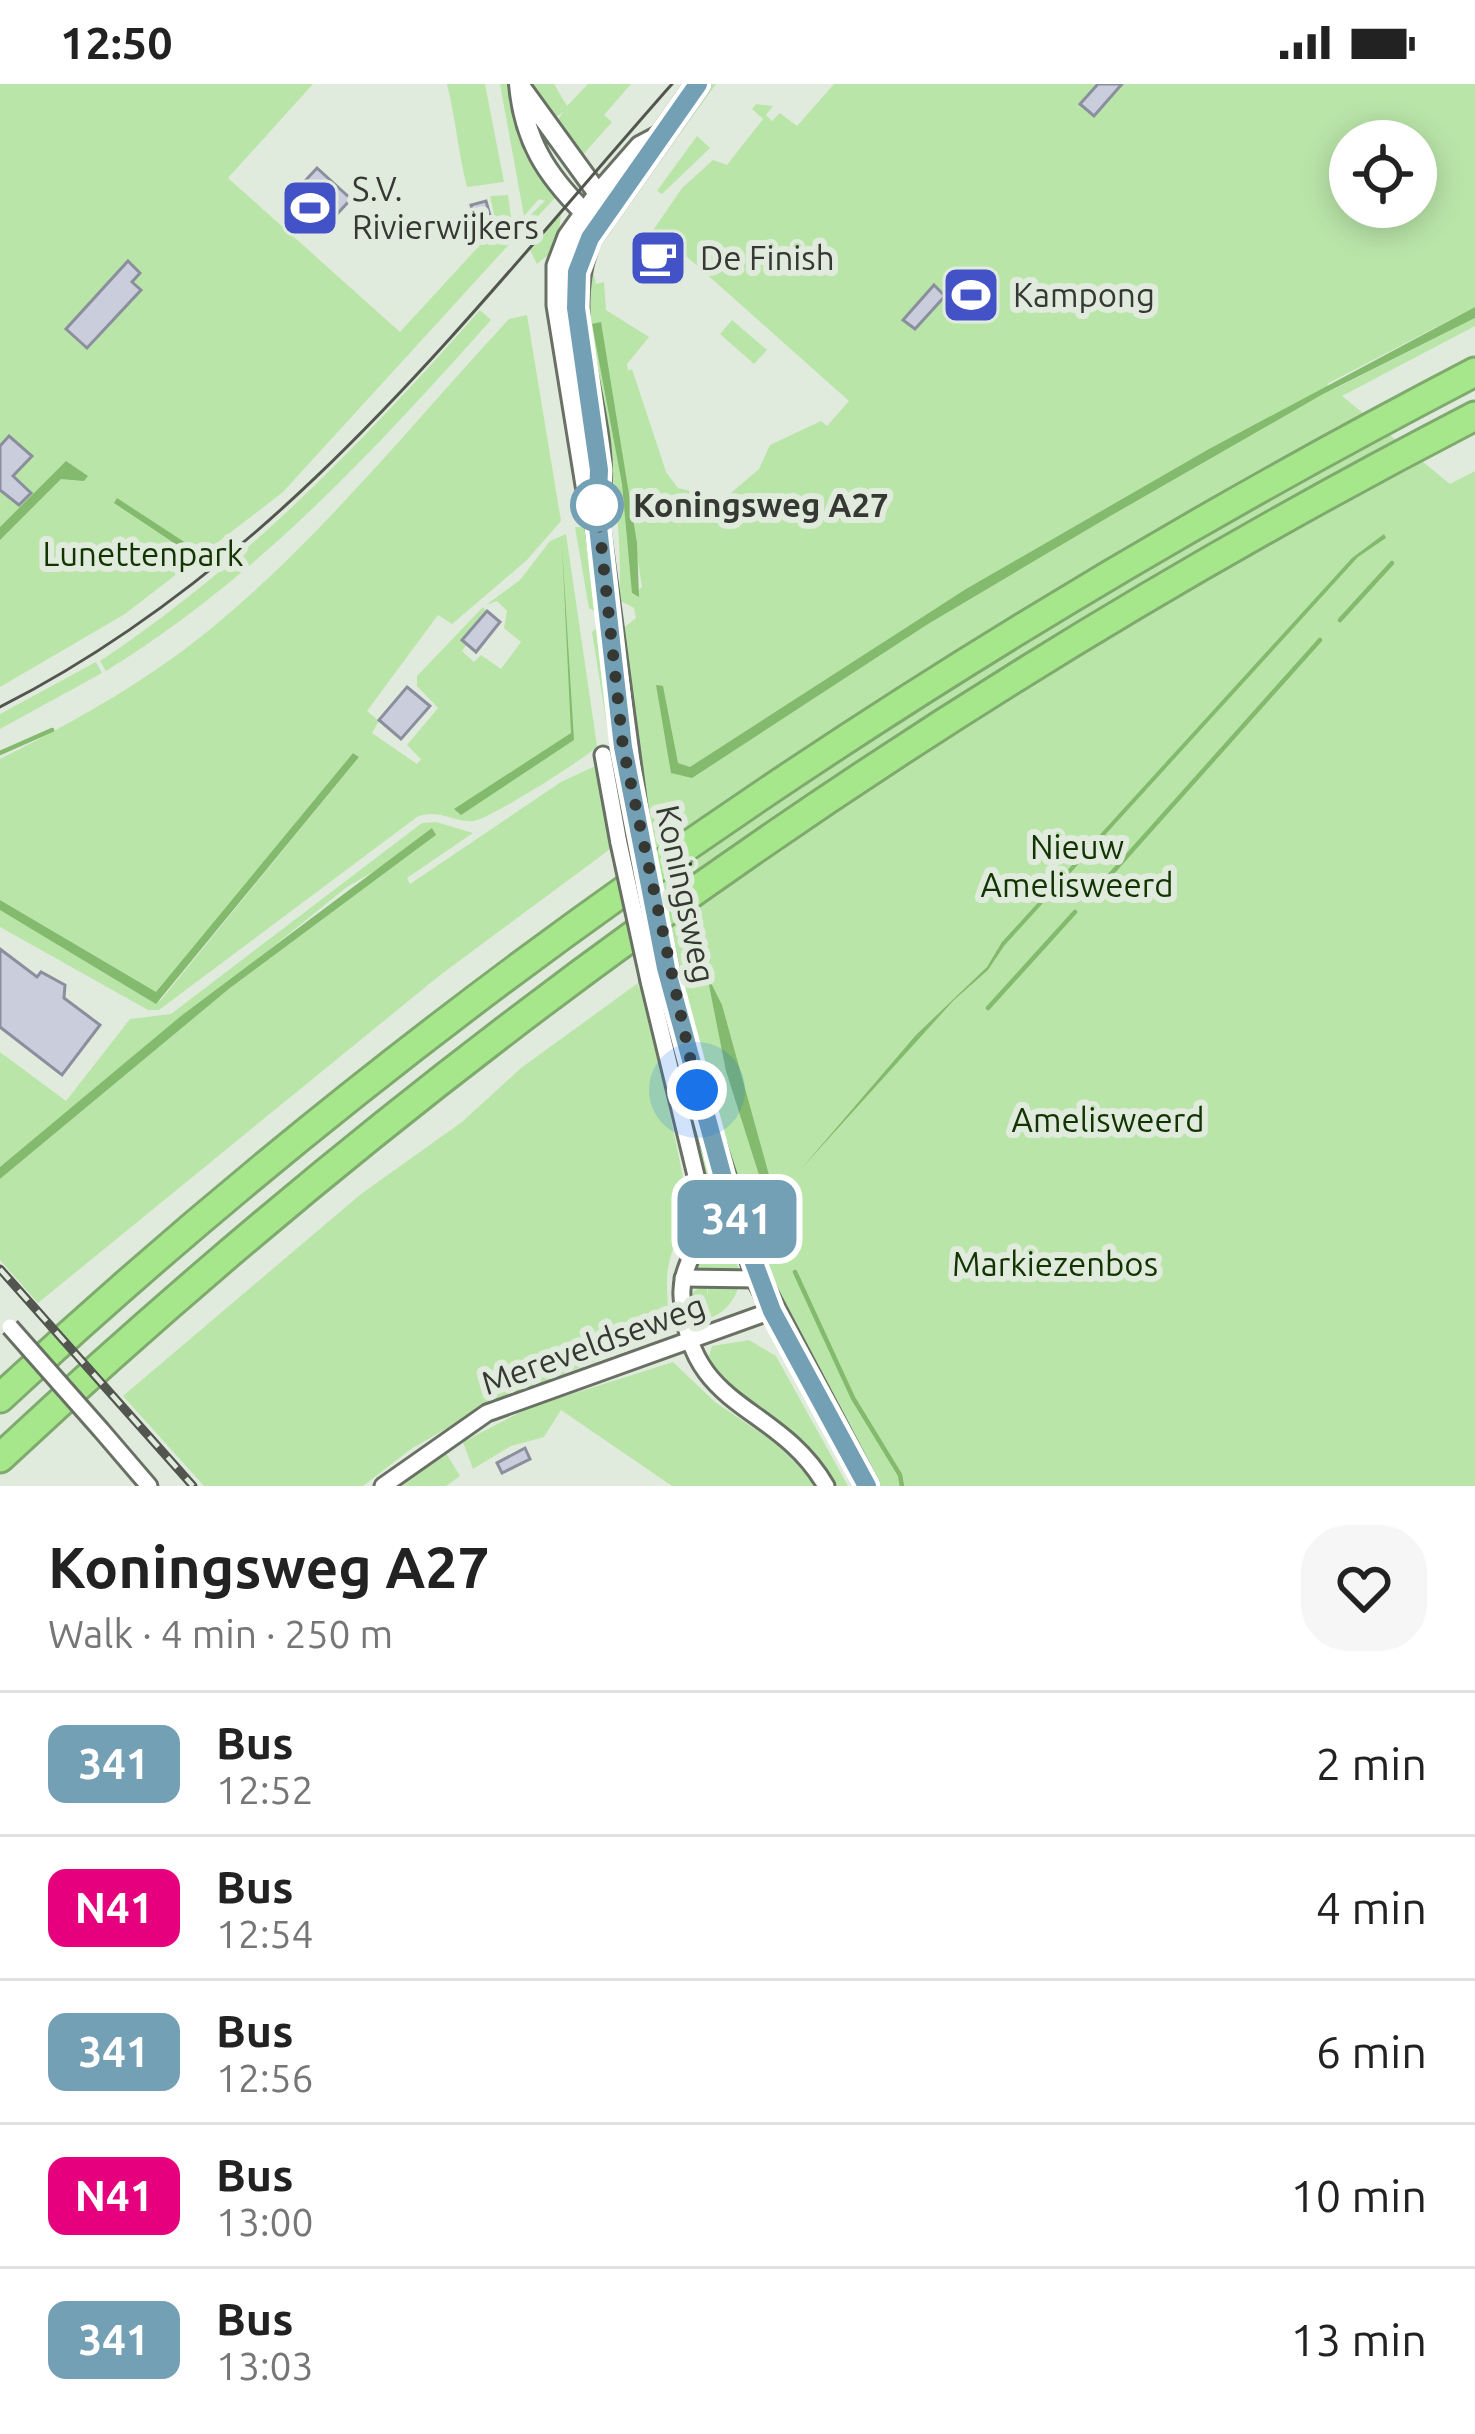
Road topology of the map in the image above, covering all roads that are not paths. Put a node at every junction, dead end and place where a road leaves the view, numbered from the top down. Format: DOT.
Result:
graph roads {
  1 [pos="698,84"];
  2 [pos="519,85"];
  3 [pos="597,207"];
  4 [pos="1475,372"];
  5 [pos="1475,416"];
  6 [pos="603,755"];
  7 [pos="657,975"];
  8 [pos="683,1278"];
  9 [pos="758,1279"];
  10 [pos="772,1311"];
  11 [pos="5,1322"];
  12 [pos="689,1340"];
  13 [pos="0,1398"];
  14 [pos="0,1458"];
  15 [pos="149,1486"];
  16 [pos="383,1486"];
  17 [pos="826,1486"];
  18 [pos="867,1486"];
  1 -- 3 [label="main road, Koningsweg"];
  2 -- 3 [label="street"];
  3 -- 7 [label="main road, Koningsweg, bridge"];
  4 -- 13 [label="highway"];
  5 -- 14 [label="highway"];
  6 -- 7 [label="street, Koningsweg, bridge"];
  7 -- 8 [label="street, Koningsweg"];
  7 -- 9 [label="main road, Koningsweg"];
  8 -- 9 [label="street"];
  8 -- 12 [label="street, Koningsweg"];
  9 -- 10 [label="main road, Koningsweg"];
  10 -- 12 [label="street, Mereveldseweg"];
  10 -- 18 [label="main road, Koningsweg"];
  11 -- 15 [label="street, bridge"];
  12 -- 16 [label="street, Mereveldseweg"];
  12 -- 17 [label="street, Koningsweg"];
}
